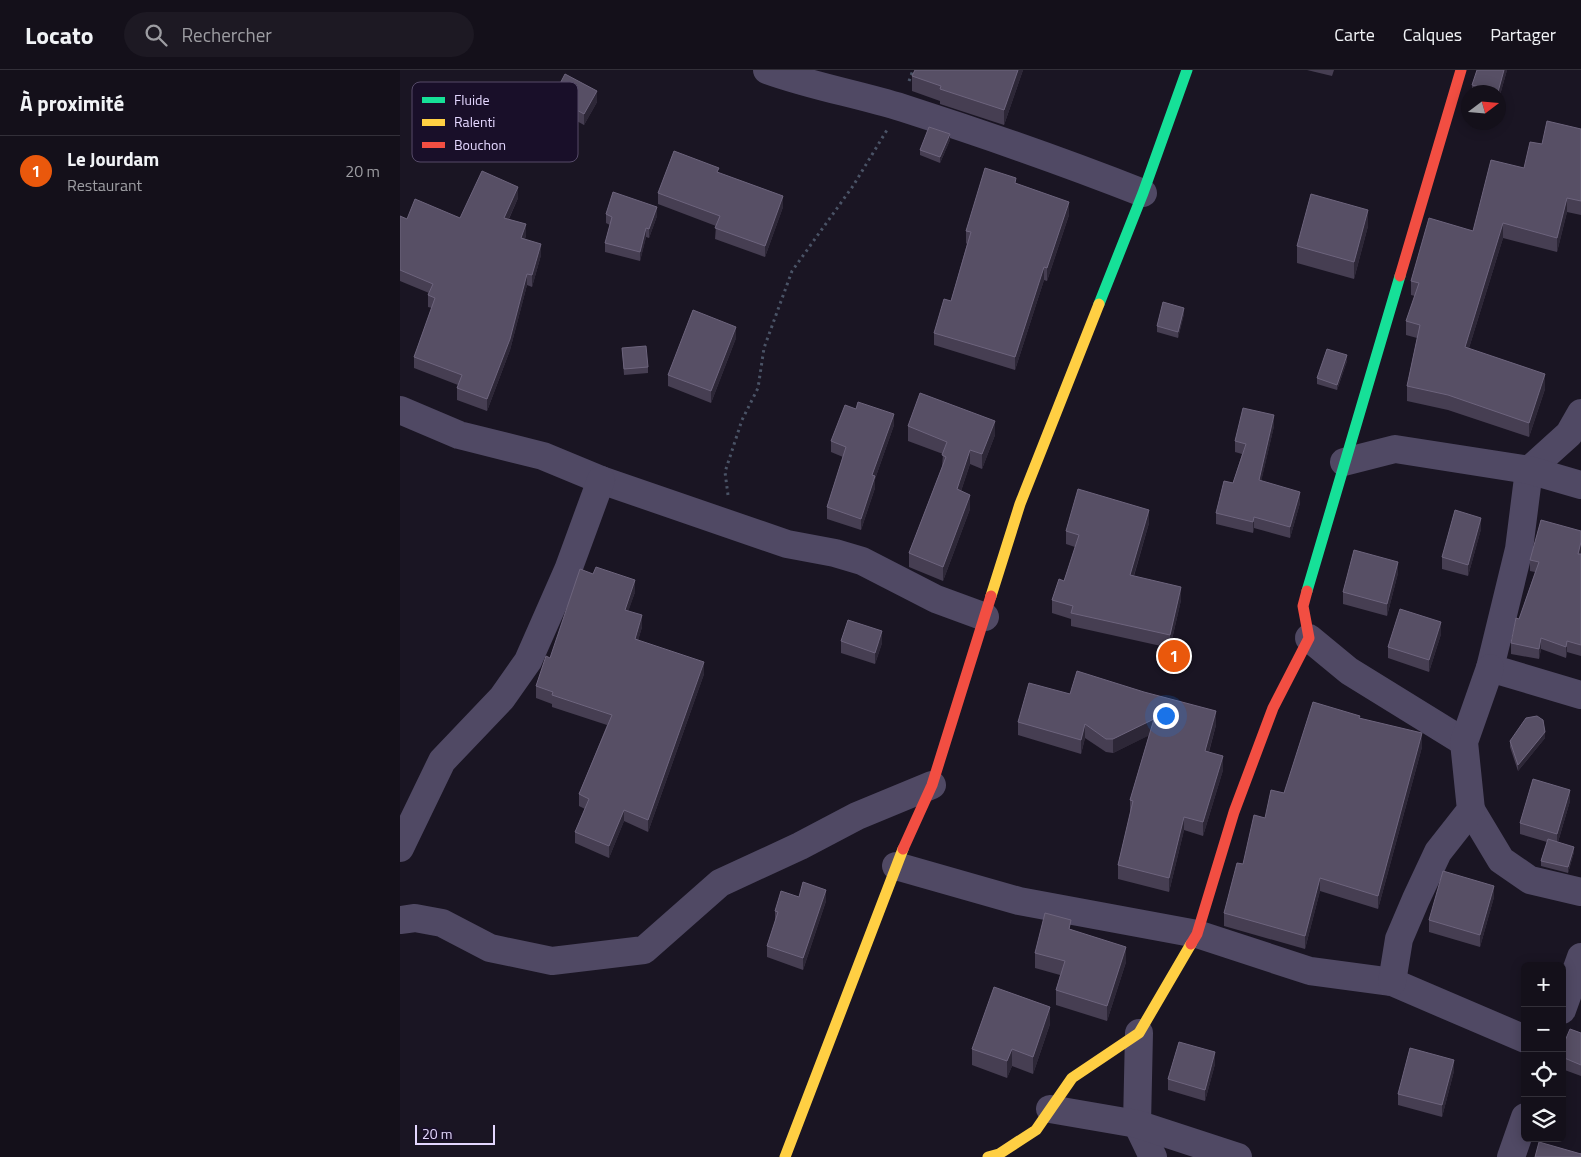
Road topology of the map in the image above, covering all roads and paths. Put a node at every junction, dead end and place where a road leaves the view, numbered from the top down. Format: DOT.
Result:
graph roads {
  1 [pos="767,70"];
  2 [pos="913,70"];
  3 [pos="1188,70"];
  4 [pos="1461,70"];
  5 [pos="901,108"];
  6 [pos="1143,193"];
  7 [pos="400,410"];
  8 [pos="1581,413"];
  9 [pos="1344,462"];
  10 [pos="1529,470"];
  11 [pos="601,480"];
  12 [pos="1581,485"];
  13 [pos="734,526"];
  14 [pos="985,617"];
  15 [pos="1309,638"];
  16 [pos="1490,668"];
  17 [pos="1581,695"];
  18 [pos="1464,742"];
  19 [pos="932,785"];
  20 [pos="1471,810"];
  21 [pos="400,848"];
  22 [pos="896,866"];
  23 [pos="1581,892"];
  24 [pos="400,920"];
  25 [pos="1198,934"];
  26 [pos="1581,958"];
  27 [pos="1392,982"];
  28 [pos="1563,1007"];
  29 [pos="1139,1033"];
  30 [pos="1521,1037"];
  31 [pos="1050,1110"];
  32 [pos="1137,1124"];
  33 [pos="1521,1128"];
  34 [pos="785,1157"];
  35 [pos="988,1157"];
  36 [pos="1153,1157"];
  37 [pos="1238,1157"];
  38 [pos="1511,1157"];
  1 -- 5 [label="street"];
  2 -- 5 [label="path"];
  3 -- 6 [label="street"];
  4 -- 9 [label="street"];
  5 -- 6 [label="street"];
  5 -- 13 [label="path"];
  6 -- 14 [label="street"];
  7 -- 11 [label="street"];
  8 -- 10 [label="street"];
  9 -- 10 [label="street"];
  9 -- 15 [label="street"];
  10 -- 12 [label="street"];
  10 -- 16 [label="street"];
  11 -- 13 [label="street"];
  11 -- 21 [label="street"];
  13 -- 14 [label="street"];
  14 -- 19 [label="street"];
  15 -- 18 [label="street"];
  15 -- 25 [label="street"];
  16 -- 17 [label="street"];
  16 -- 18 [label="street"];
  18 -- 20 [label="street"];
  19 -- 22 [label="street"];
  19 -- 24 [label="street"];
  20 -- 23 [label="street"];
  20 -- 27 [label="street"];
  22 -- 25 [label="street"];
  22 -- 34 [label="street"];
  25 -- 27 [label="street"];
  25 -- 29 [label="street"];
  26 -- 28 [label="street"];
  27 -- 30 [label="street"];
  29 -- 31 [label="street"];
  29 -- 32 [label="street"];
  31 -- 32 [label="street"];
  31 -- 35 [label="street"];
  32 -- 36 [label="street"];
  32 -- 37 [label="street"];
  33 -- 38 [label="street"];
}
